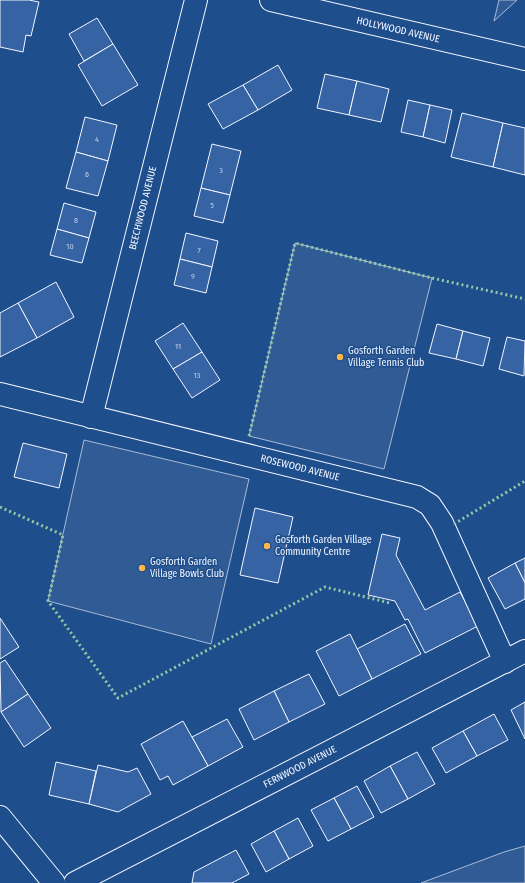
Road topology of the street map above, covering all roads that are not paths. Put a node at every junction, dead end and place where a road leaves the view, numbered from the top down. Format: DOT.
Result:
graph roads {
  1 [pos="196,0"];
  2 [pos="271,0"];
  3 [pos="525,59"];
  4 [pos="0,394"];
  5 [pos="91,417"];
  6 [pos="525,651"];
  7 [pos="505,662"];
  8 [pos="0,817"];
  9 [pos="54,883"];
  10 [pos="75,883"];
  1 -- 5 [label="street, BEECHWOOD AVENUE"];
  2 -- 3 [label="street, HOLLYWOOD AVENUE"];
  4 -- 5 [label="street, ROSEWOOD AVENUE"];
  5 -- 7 [label="street, ROSEWOOD AVENUE"];
  6 -- 7 [label="street, FERNWOOD AVENUE"];
  7 -- 10 [label="street, FERNWOOD AVENUE"];
  8 -- 9 [label="street"];
}
